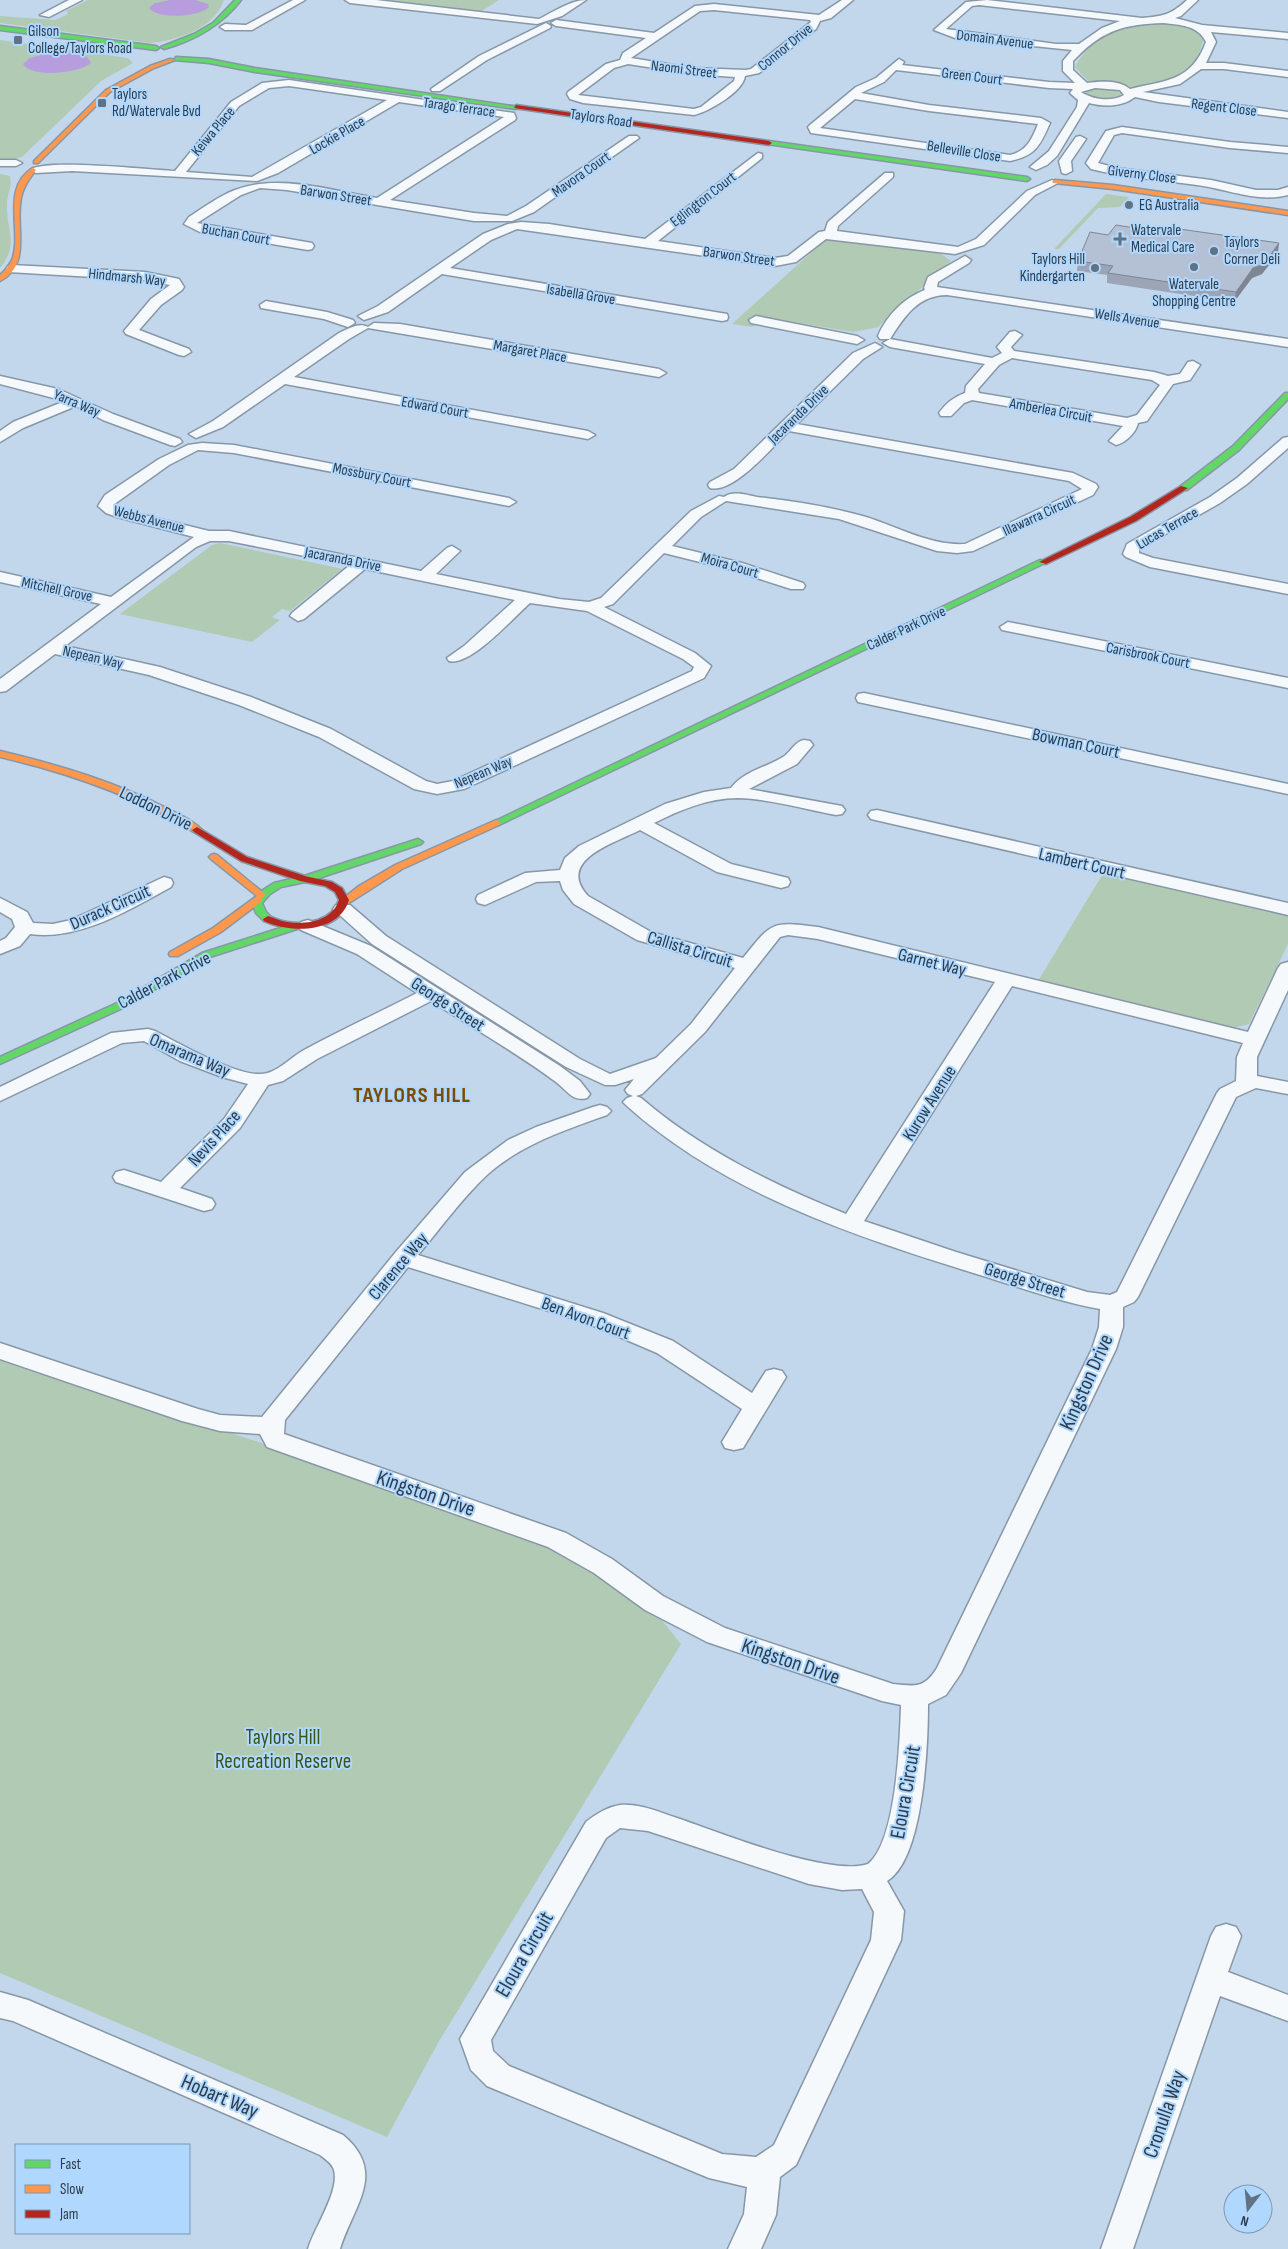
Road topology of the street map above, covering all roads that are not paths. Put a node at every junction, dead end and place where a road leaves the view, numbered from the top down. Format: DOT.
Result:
graph roads {
  1 [pos="77,0"];
  2 [pos="238,0"];
  3 [pos="249,0"];
  4 [pos="300,0"];
  5 [pos="350,0"];
  6 [pos="581,0"];
  7 [pos="848,0"];
  8 [pos="1193,0"];
  9 [pos="46,15"];
  10 [pos="1113,17"];
  11 [pos="814,18"];
  12 [pos="1181,18"];
  13 [pos="1138,20"];
  14 [pos="544,23"];
  15 [pos="1122,23"];
  16 [pos="225,27"];
  17 [pos="0,28"];
  18 [pos="1205,30"];
  19 [pos="0,35"];
  20 [pos="654,36"];
  21 [pos="1288,36"];
  22 [pos="1079,49"];
  23 [pos="193,50"];
  24 [pos="501,51"];
  25 [pos="154,52"];
  26 [pos="174,60"];
  27 [pos="628,61"];
  28 [pos="1200,63"];
  29 [pos="896,64"];
  30 [pos="1288,74"];
  31 [pos="740,75"];
  32 [pos="279,83"];
  33 [pos="1049,85"];
  34 [pos="436,89"];
  35 [pos="1082,91"];
  36 [pos="1129,94"];
  37 [pos="87,95"];
  38 [pos="461,95"];
  39 [pos="852,95"];
  40 [pos="399,98"];
  41 [pos="1110,101"];
  42 [pos="78,104"];
  43 [pos="1095,111"];
  44 [pos="1288,114"];
  45 [pos="1086,125"];
  46 [pos="632,138"];
  47 [pos="1288,150"];
  48 [pos="758,156"];
  49 [pos="9,165"];
  50 [pos="36,166"];
  51 [pos="1067,172"];
  52 [pos="179,173"];
  53 [pos="1031,173"];
  54 [pos="889,175"];
  55 [pos="256,182"];
  56 [pos="1053,182"];
  57 [pos="18,185"];
  58 [pos="1288,191"];
  59 [pos="1031,193"];
  60 [pos="379,202"];
  61 [pos="1288,207"];
  62 [pos="1288,213"];
  63 [pos="514,221"];
  64 [pos="830,235"];
  65 [pos="647,243"];
  66 [pos="296,254"];
  67 [pos="948,268"];
  68 [pos="12,269"];
  69 [pos="439,270"];
  70 [pos="0,279"];
  71 [pos="266,305"];
  72 [pos="723,317"];
  73 [pos="756,320"];
  74 [pos="364,322"];
  75 [pos="888,335"];
  76 [pos="1015,335"];
  77 [pos="864,343"];
  78 [pos="1288,343"];
  79 [pos="184,352"];
  80 [pos="1010,354"];
  81 [pos="994,362"];
  82 [pos="1193,365"];
  83 [pos="660,372"];
  84 [pos="282,379"];
  85 [pos="0,380"];
  86 [pos="1288,380"];
  87 [pos="1165,382"];
  88 [pos="972,395"];
  89 [pos="1288,395"];
  90 [pos="76,401"];
  91 [pos="946,413"];
  92 [pos="1131,421"];
  93 [pos="1262,422"];
  94 [pos="599,425"];
  95 [pos="786,426"];
  96 [pos="0,438"];
  97 [pos="194,441"];
  98 [pos="1116,441"];
  99 [pos="1288,441"];
  100 [pos="739,472"];
  101 [pos="522,491"];
  102 [pos="718,494"];
  103 [pos="509,502"];
  104 [pos="498,512"];
  105 [pos="207,536"];
  106 [pos="661,548"];
  107 [pos="452,551"];
  108 [pos="362,563"];
  109 [pos="424,576"];
  110 [pos="0,577"];
  111 [pos="797,586"];
  112 [pos="1288,589"];
  113 [pos="527,597"];
  114 [pos="113,602"];
  115 [pos="591,607"];
  116 [pos="298,616"];
  117 [pos="1008,627"];
  118 [pos="52,648"];
  119 [pos="454,658"];
  120 [pos="1288,683"];
  121 [pos="0,687"];
  122 [pos="864,698"];
  123 [pos="804,745"];
  124 [pos="0,754"];
  125 [pos="0,766"];
  126 [pos="32,774"];
  127 [pos="1288,789"];
  128 [pos="737,794"];
  129 [pos="532,806"];
  130 [pos="836,810"];
  131 [pos="877,815"];
  132 [pos="640,824"];
  133 [pos="204,850"];
  134 [pos="568,875"];
  135 [pos="305,879"];
  136 [pos="781,882"];
  137 [pos="164,883"];
  138 [pos="259,897"];
  139 [pos="485,899"];
  140 [pos="0,904"];
  141 [pos="344,905"];
  142 [pos="1288,909"];
  143 [pos="300,926"];
  144 [pos="25,928"];
  145 [pos="0,948"];
  146 [pos="161,962"];
  147 [pos="746,965"];
  148 [pos="1288,968"];
  149 [pos="1006,980"];
  150 [pos="432,993"];
  151 [pos="105,998"];
  152 [pos="1255,1040"];
  153 [pos="38,1041"];
  154 [pos="0,1061"];
  155 [pos="663,1061"];
  156 [pos="610,1079"];
  157 [pos="260,1081"];
  158 [pos="1246,1082"];
  159 [pos="1288,1088"];
  160 [pos="0,1095"];
  161 [pos="580,1097"];
  162 [pos="622,1103"];
  163 [pos="548,1129"];
  164 [pos="124,1177"];
  165 [pos="165,1190"];
  166 [pos="204,1204"];
  167 [pos="850,1225"];
  168 [pos="404,1258"];
  169 [pos="1112,1302"];
  170 [pos="0,1351"];
  171 [pos="774,1377"];
  172 [pos="756,1407"];
  173 [pos="270,1426"];
  174 [pos="734,1442"];
  175 [pos="915,1697"];
  176 [pos="869,1876"];
  177 [pos="1226,1936"];
  178 [pos="1211,1979"];
  179 [pos="0,2005"];
  180 [pos="1288,2008"];
  181 [pos="765,2171"];
  182 [pos="324,2249"];
  183 [pos="744,2249"];
  184 [pos="1117,2249"];
  1 -- 9 [label="street"];
  2 -- 25 [label="street"];
  3 -- 16 [label="street"];
  4 -- 16 [label="street"];
  5 -- 14 [label="street"];
  6 -- 14 [label="street"];
  7 -- 11 [label="street, Connor Drive"];
  8 -- 12 [label="street"];
  10 -- 13 [label="street, Domain Avenue"];
  10 -- 15 [label="street, Domain Avenue"];
  10 -- 22 [label="street, Domain Avenue"];
  11 -- 20 [label="street"];
  11 -- 31 [label="street, Connor Drive"];
  12 -- 13 [label="street"];
  12 -- 18 [label="street"];
  13 -- 15 [label="street"];
  14 -- 20 [label="street"];
  14 -- 24 [label="street"];
  15 -- 22 [label="street"];
  16 -- 23 [label="street"];
  17 -- 25 [label="street"];
  18 -- 21 [label="street"];
  18 -- 28 [label="street"];
  19 -- 25 [label="street"];
  20 -- 27 [label="street"];
  22 -- 35 [label="street"];
  23 -- 25 [label="street"];
  23 -- 26 [label="street"];
  23 -- 34 [label="street"];
  24 -- 34 [label="street"];
  24 -- 38 [label="street"];
  25 -- 26 [label="street, Taylors Road"];
  25 -- 37 [label="street"];
  26 -- 38 [label="street, Taylors Road"];
  26 -- 50 [label="street"];
  27 -- 31 [label="street, Naomi Street"];
  27 -- 31 [label="street, Connor Drive"];
  28 -- 30 [label="street"];
  28 -- 36 [label="street"];
  29 -- 33 [label="street, Green Court"];
  29 -- 39 [label="street, Belleville Close"];
  32 -- 40 [label="street, Tarago Terrace"];
  32 -- 52 [label="street, Keiwa Place"];
  33 -- 35 [label="street, Green Court"];
  34 -- 38 [label="street"];
  35 -- 36 [label="street"];
  35 -- 41 [label="street"];
  35 -- 53 [label="street"];
  36 -- 41 [label="street"];
  36 -- 44 [label="street, Regent Close"];
  38 -- 53 [label="street, Taylors Road"];
  39 -- 39 [label="street, Belleville Close"];
  40 -- 55 [label="street, Lockie Place"];
  40 -- 60 [label="street, Tarago Terrace"];
  41 -- 43 [label="street"];
  42 -- 49 [label="street"];
  45 -- 51 [label="street"];
  46 -- 63 [label="street, Mavora Court"];
  47 -- 58 [label="street, Giverny Close"];
  48 -- 65 [label="street, Eglington Court"];
  49 -- 50 [label="street"];
  49 -- 57 [label="street"];
  50 -- 52 [label="street, Barwon Street"];
  50 -- 57 [label="street"];
  51 -- 53 [label="street"];
  51 -- 56 [label="street"];
  51 -- 61 [label="street"];
  52 -- 55 [label="street, Barwon Street"];
  53 -- 56 [label="street"];
  53 -- 59 [label="street"];
  54 -- 64 [label="street"];
  55 -- 60 [label="street, Barwon Street"];
  55 -- 66 [label="street, Buchan Court"];
  56 -- 59 [label="street"];
  56 -- 62 [label="street"];
  57 -- 68 [label="street"];
  59 -- 67 [label="street"];
  60 -- 63 [label="street, Barwon Street"];
  63 -- 65 [label="street, Barwon Street"];
  63 -- 69 [label="street"];
  64 -- 65 [label="street, Barwon Street"];
  64 -- 67 [label="street"];
  67 -- 75 [label="street"];
  67 -- 78 [label="street, Wells Avenue"];
  68 -- 70 [label="street"];
  68 -- 79 [label="street, Hindmarsh Way"];
  69 -- 72 [label="street, Isabella Grove"];
  69 -- 74 [label="street"];
  71 -- 74 [label="street, Margaret Place"];
  73 -- 77 [label="street"];
  74 -- 83 [label="street, Margaret Place"];
  74 -- 84 [label="street"];
  75 -- 77 [label="street"];
  75 -- 81 [label="street"];
  76 -- 80 [label="street"];
  77 -- 95 [label="street, Jacaranda Drive"];
  80 -- 81 [label="street"];
  80 -- 87 [label="street"];
  81 -- 88 [label="street"];
  82 -- 87 [label="street"];
  84 -- 94 [label="street, Edward Court"];
  84 -- 97 [label="street"];
  85 -- 90 [label="street, Yarra Way"];
  86 -- 93 [label="street, Calder Park Drive"];
  87 -- 92 [label="street"];
  88 -- 91 [label="street"];
  88 -- 92 [label="street, Amberlea Circuit"];
  89 -- 93 [label="street, Calder Park Drive"];
  90 -- 96 [label="street"];
  90 -- 97 [label="street, Yarra Way"];
  92 -- 98 [label="street"];
  93 -- 129 [label="street, Calder Park Drive"];
  95 -- 100 [label="street, Jacaranda Drive"];
  95 -- 102 [label="street, Illawarra Circuit"];
  97 -- 103 [label="street, Mossbury Court"];
  97 -- 105 [label="street, Webbs Avenue"];
  99 -- 112 [label="street, Lucas Terrace"];
  100 -- 102 [label="street, Jacaranda Drive"];
  100 -- 102 [label="street, Jacaranda Drive"];
  101 -- 103 [label="street"];
  102 -- 106 [label="street"];
  103 -- 104 [label="street"];
  105 -- 108 [label="street, Jacaranda Drive"];
  105 -- 114 [label="street"];
  106 -- 111 [label="street, Moira Court"];
  106 -- 115 [label="street"];
  107 -- 109 [label="street"];
  108 -- 109 [label="street, Jacaranda Drive"];
  108 -- 116 [label="street"];
  109 -- 113 [label="street, Jacaranda Drive"];
  110 -- 114 [label="street, Mitchell Grove"];
  113 -- 115 [label="street, Jacaranda Drive"];
  113 -- 119 [label="street"];
  114 -- 118 [label="street"];
  115 -- 118 [label="street, Nepean Way"];
  117 -- 120 [label="street, Carisbrook Court"];
  118 -- 121 [label="street"];
  122 -- 127 [label="street, Bowman Court"];
  123 -- 128 [label="street"];
  124 -- 135 [label="street, Loddon Drive"];
  125 -- 126 [label="street"];
  128 -- 130 [label="street"];
  128 -- 132 [label="street"];
  129 -- 135 [label="street, Calder Park Drive"];
  129 -- 141 [label="street, Calder Park Drive"];
  131 -- 142 [label="street, Lambert Court"];
  132 -- 134 [label="street"];
  132 -- 136 [label="street"];
  133 -- 138 [label="street, Loddon Drive"];
  134 -- 139 [label="street"];
  134 -- 147 [label="street, Callista Circuit"];
  135 -- 138 [label="street, Calder Park Drive"];
  135 -- 141 [label="street, Loddon Drive"];
  137 -- 144 [label="street, Durack Circuit"];
  138 -- 143 [label="street"];
  138 -- 146 [label="street, Calder Park Drive"];
  140 -- 144 [label="street"];
  141 -- 143 [label="street, Calder Park Drive"];
  141 -- 156 [label="street, George Street"];
  143 -- 150 [label="street, George Street"];
  143 -- 153 [label="street, Calder Park Drive"];
  144 -- 145 [label="street"];
  147 -- 149 [label="street, Garnet Way"];
  147 -- 155 [label="street, Garnet Way"];
  148 -- 152 [label="street"];
  149 -- 152 [label="street, Garnet Way"];
  149 -- 167 [label="street, Kurow Avenue"];
  150 -- 157 [label="street"];
  150 -- 161 [label="street, George Street"];
  151 -- 153 [label="street, Calder Park Drive"];
  152 -- 158 [label="street"];
  153 -- 154 [label="street, Calder Park Drive"];
  155 -- 156 [label="street, Garnet Way"];
  155 -- 162 [label="street, Garnet Way"];
  156 -- 161 [label="street, Garnet Way"];
  156 -- 162 [label="street, George Street"];
  157 -- 160 [label="street, Omarama Way"];
  157 -- 165 [label="street, Nevis Place"];
  158 -- 159 [label="street"];
  158 -- 169 [label="street"];
  161 -- 162 [label="street, George Street"];
  161 -- 163 [label="street, Clarence Way"];
  162 -- 163 [label="street, Clarence Way"];
  162 -- 167 [label="street, George Street"];
  163 -- 168 [label="street, Clarence Way"];
  164 -- 165 [label="street"];
  165 -- 166 [label="street"];
  167 -- 169 [label="street, George Street"];
  168 -- 172 [label="street, Ben Avon Court"];
  168 -- 173 [label="street, Clarence Way"];
  169 -- 175 [label="street, Kingston Drive"];
  170 -- 173 [label="street"];
  171 -- 172 [label="street"];
  172 -- 174 [label="street"];
  173 -- 175 [label="street, Kingston Drive"];
  175 -- 176 [label="street, Eloura Circuit"];
  176 -- 181 [label="street"];
  176 -- 181 [label="street, Eloura Circuit"];
  177 -- 178 [label="street, Cronulla Way"];
  178 -- 180 [label="street"];
  178 -- 184 [label="street, Cronulla Way"];
  179 -- 182 [label="street, Hobart Way"];
  181 -- 183 [label="street"];
}
